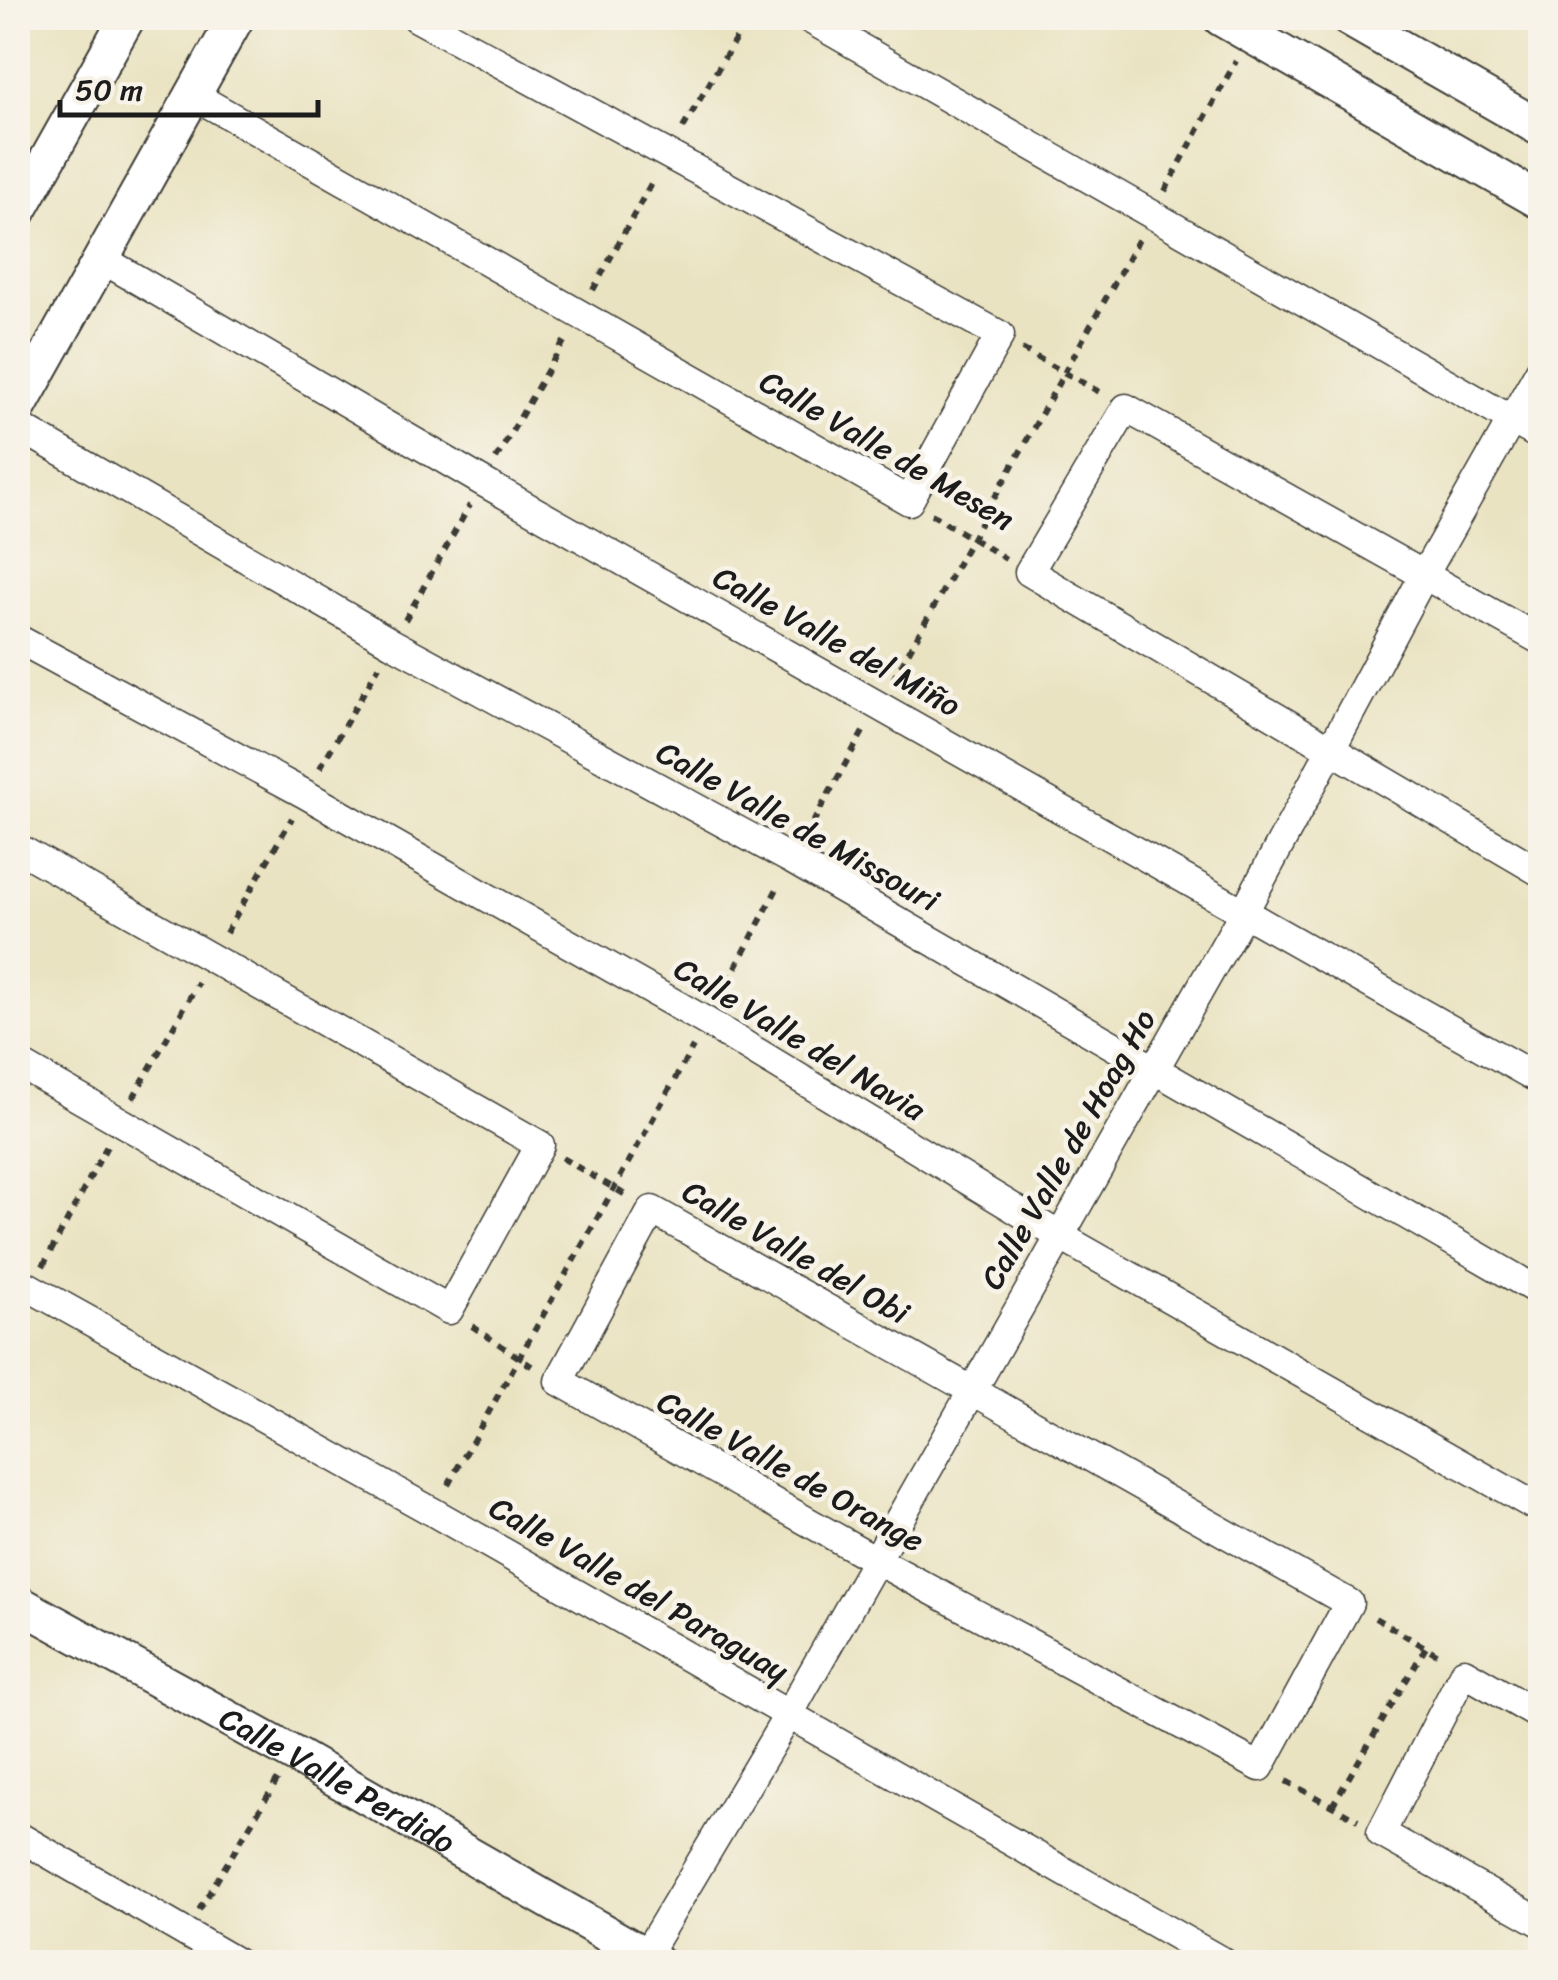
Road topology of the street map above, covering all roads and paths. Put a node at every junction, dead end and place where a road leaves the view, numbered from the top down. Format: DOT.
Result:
graph roads {
  1 [pos="127,18"];
  2 [pos="236,18"];
  3 [pos="417,18"];
  4 [pos="808,18"];
  5 [pos="1348,18"];
  6 [pos="1236,26"];
  7 [pos="195,96"];
  8 [pos="1540,128"];
  9 [pos="1540,201"];
  10 [pos="18,212"];
  11 [pos="1151,216"];
  12 [pos="102,260"];
  13 [pos="1000,336"];
  14 [pos="1540,370"];
  15 [pos="1066,374"];
  16 [pos="18,408"];
  17 [pos="1126,408"];
  18 [pos="1512,420"];
  19 [pos="18,426"];
  20 [pos="1540,436"];
  21 [pos="910,500"];
  22 [pos="972,539"];
  23 [pos="1029,572"];
  24 [pos="1424,575"];
  25 [pos="18,640"];
  26 [pos="1540,640"];
  27 [pos="878,705"];
  28 [pos="1334,747"];
  29 [pos="18,848"];
  30 [pos="792,860"];
  31 [pos="1540,872"];
  32 [pos="1244,910"];
  33 [pos="707,1022"];
  34 [pos="18,1064"];
  35 [pos="1152,1070"];
  36 [pos="1540,1080"];
  37 [pos="540,1145"];
  38 [pos="614,1188"];
  39 [pos="652,1210"];
  40 [pos="1058,1235"];
  41 [pos="18,1281"];
  42 [pos="1540,1292"];
  43 [pos="449,1310"];
  44 [pos="518,1360"];
  45 [pos="559,1382"];
  46 [pos="970,1392"];
  47 [pos="1540,1508"];
  48 [pos="433,1512"];
  49 [pos="874,1559"];
  50 [pos="18,1603"];
  51 [pos="1348,1604"];
  52 [pos="1426,1647"];
  53 [pos="1464,1672"];
  54 [pos="789,1714"];
  55 [pos="1540,1716"];
  56 [pos="293,1754"];
  57 [pos="1260,1766"];
  58 [pos="1332,1806"];
  59 [pos="1381,1833"];
  60 [pos="18,1836"];
  61 [pos="1540,1922"];
  62 [pos="185,1934"];
  63 [pos="651,1960"];
  64 [pos="236,1962"];
  65 [pos="1223,1962"];
  1 -- 10 [label="street"];
  2 -- 7 [label="street"];
  3 -- 13 [label="street"];
  4 -- 11 [label="street"];
  5 -- 8 [label="street"];
  6 -- 9 [label="street"];
  6 -- 11 [label="path"];
  7 -- 12 [label="street"];
  7 -- 21 [label="street, Calle Valle de Mesen"];
  11 -- 15 [label="path"];
  11 -- 18 [label="street"];
  12 -- 16 [label="street"];
  12 -- 27 [label="street, Calle Valle del Miño"];
  13 -- 15 [label="path"];
  13 -- 21 [label="street"];
  14 -- 18 [label="street, Calle Valle de Hoag Ho"];
  15 -- 17 [label="path"];
  15 -- 22 [label="path"];
  17 -- 23 [label="street"];
  17 -- 24 [label="street"];
  18 -- 20 [label="street"];
  18 -- 24 [label="street, Calle Valle de Hoag Ho"];
  19 -- 30 [label="street, Calle Valle de Missouri"];
  21 -- 22 [label="path, Calle Valle de Mesen"];
  22 -- 23 [label="path, Calle Valle de Mesen"];
  22 -- 27 [label="path"];
  23 -- 28 [label="street, Calle Valle de Mesen"];
  24 -- 26 [label="street"];
  24 -- 28 [label="street, Calle Valle de Hoag Ho"];
  25 -- 33 [label="street, Calle Valle del Navia"];
  27 -- 30 [label="path"];
  27 -- 32 [label="street, Calle Valle del Miño"];
  28 -- 31 [label="street, Calle Valle de Mesen"];
  28 -- 32 [label="street, Calle Valle de Hoag Ho"];
  29 -- 37 [label="street"];
  30 -- 33 [label="path"];
  30 -- 35 [label="street, Calle Valle de Missouri"];
  32 -- 35 [label="street, Calle Valle de Hoag Ho"];
  32 -- 36 [label="street, Calle Valle del Miño"];
  33 -- 38 [label="path"];
  33 -- 40 [label="street, Calle Valle del Navia"];
  34 -- 43 [label="street"];
  35 -- 40 [label="street, Calle Valle de Hoag Ho"];
  35 -- 42 [label="street, Calle Valle de Missouri"];
  37 -- 38 [label="path, Calle Valle del Obi"];
  37 -- 43 [label="street"];
  38 -- 39 [label="path, Calle Valle del Obi"];
  38 -- 44 [label="path"];
  39 -- 45 [label="street"];
  39 -- 46 [label="street, Calle Valle del Obi"];
  40 -- 46 [label="street, Calle Valle de Hoag Ho"];
  40 -- 47 [label="street, Calle Valle del Navia"];
  41 -- 48 [label="street, Calle Valle del Paraguay"];
  43 -- 44 [label="path"];
  44 -- 45 [label="path"];
  44 -- 48 [label="path"];
  45 -- 49 [label="street, Calle Valle de Orange"];
  46 -- 49 [label="street, Calle Valle de Hoag Ho"];
  46 -- 51 [label="street, Calle Valle del Obi"];
  48 -- 54 [label="street, Calle Valle del Paraguay"];
  49 -- 54 [label="street, Calle Valle de Hoag Ho"];
  49 -- 57 [label="street, Calle Valle de Orange"];
  50 -- 56 [label="street, Calle Valle Perdido"];
  51 -- 52 [label="path"];
  51 -- 57 [label="street"];
  52 -- 53 [label="path"];
  52 -- 58 [label="path"];
  53 -- 55 [label="street"];
  53 -- 59 [label="street"];
  54 -- 63 [label="street, Calle Valle de Hoag Ho"];
  54 -- 65 [label="street, Calle Valle del Paraguay"];
  56 -- 62 [label="path"];
  56 -- 63 [label="street, Calle Valle Perdido"];
  57 -- 58 [label="path"];
  58 -- 59 [label="path"];
  59 -- 61 [label="street"];
  60 -- 62 [label="street"];
  62 -- 64 [label="street"];
}
